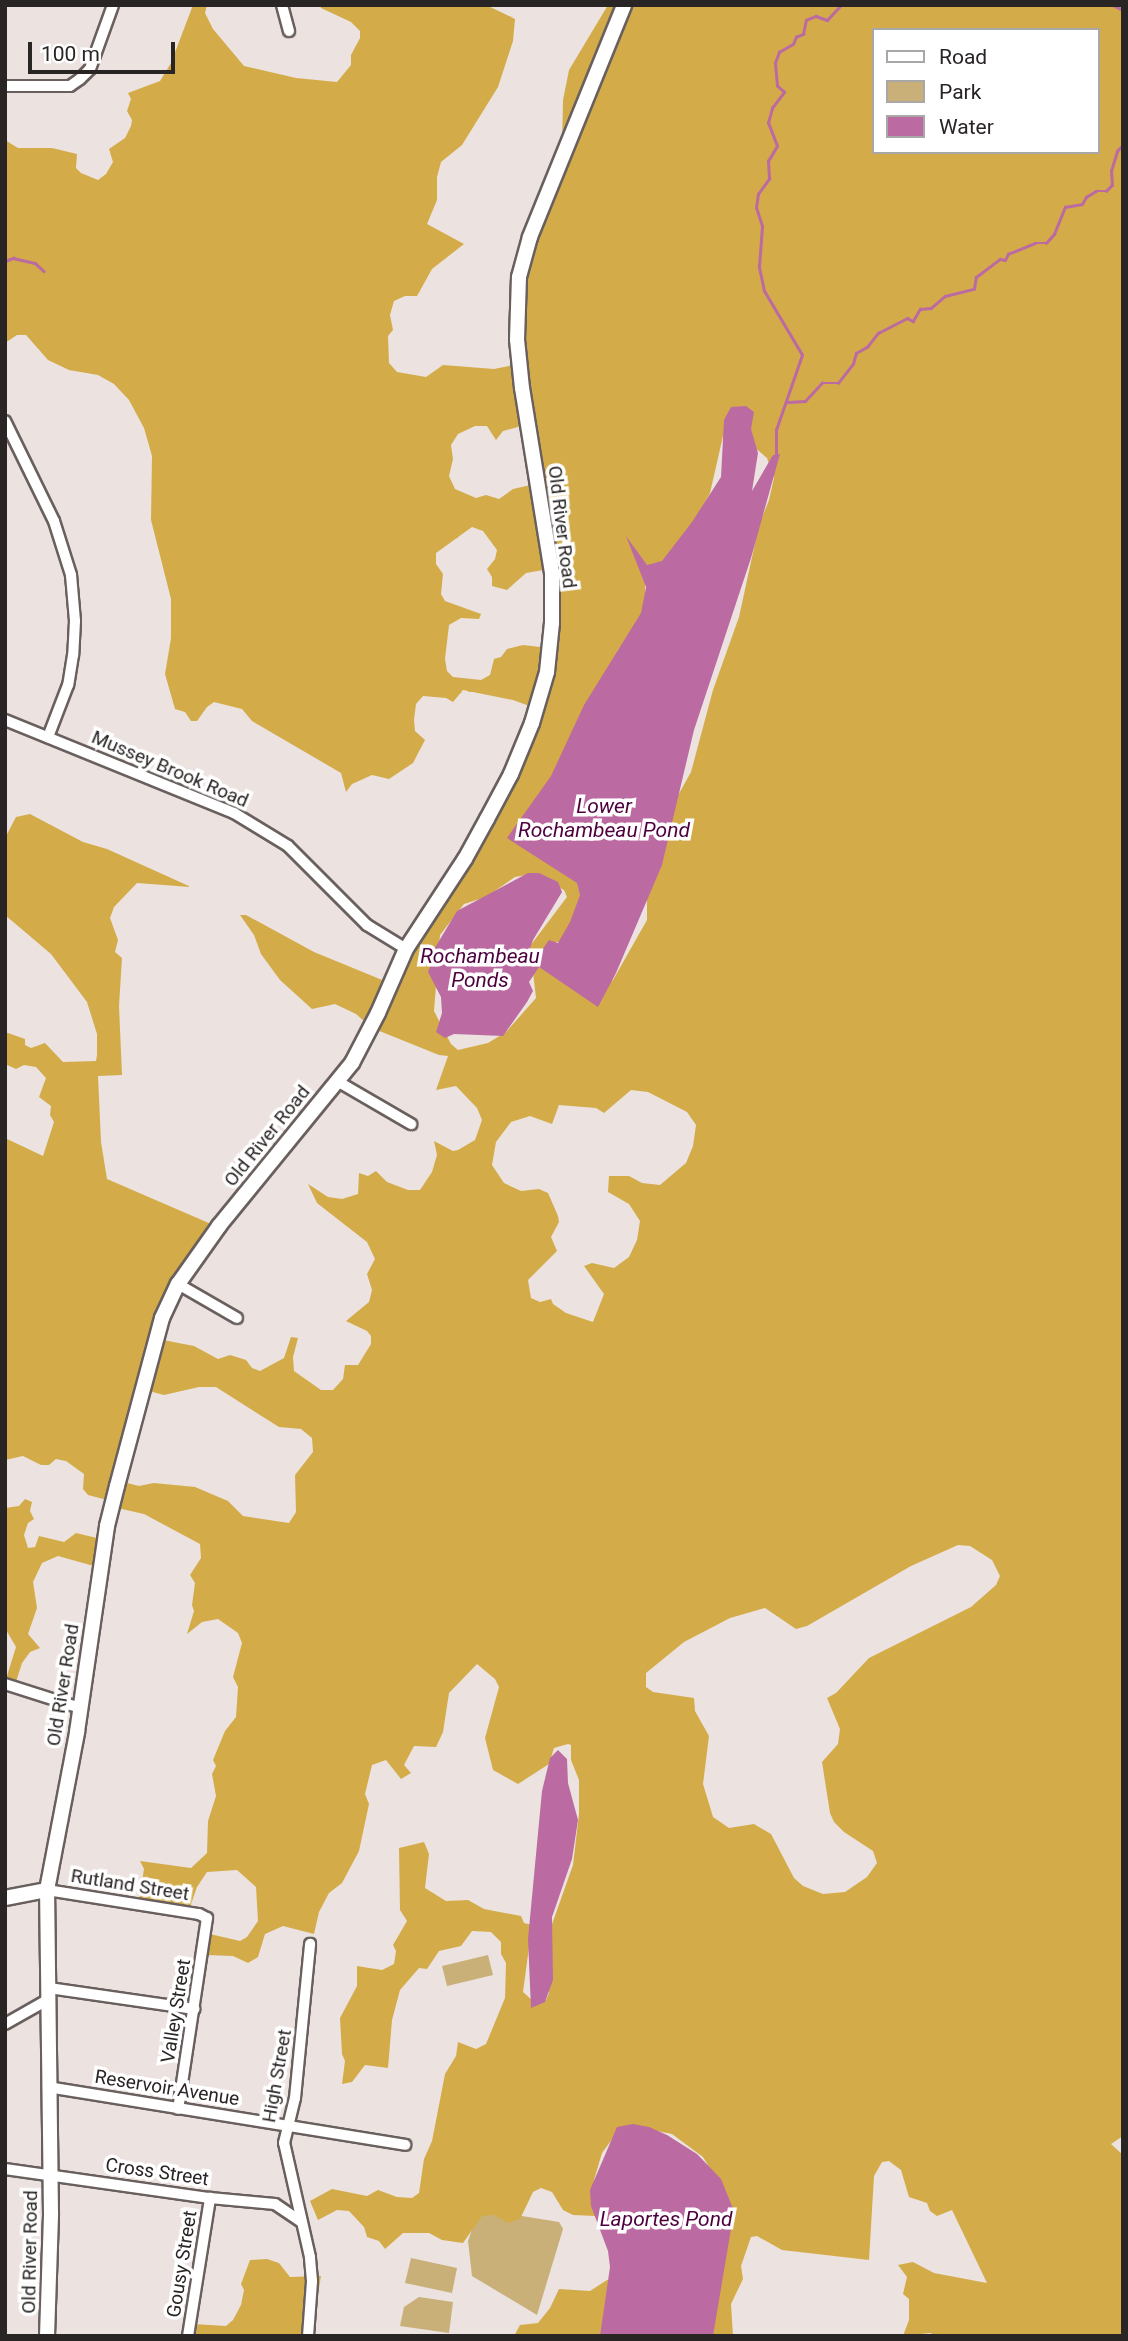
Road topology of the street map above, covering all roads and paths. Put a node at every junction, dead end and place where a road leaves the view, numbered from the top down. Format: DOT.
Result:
graph roads {
  1 [pos="113,5"];
  2 [pos="282,5"];
  3 [pos="624,5"];
  4 [pos="289,31"];
  5 [pos="5,86"];
  6 [pos="5,421"];
  7 [pos="5,720"];
  8 [pos="48,737"];
  9 [pos="406,949"];
  10 [pos="337,1081"];
  11 [pos="411,1124"];
  12 [pos="178,1284"];
  13 [pos="237,1318"];
  14 [pos="5,1684"];
  15 [pos="80,1708"];
  16 [pos="47,1890"];
  17 [pos="5,1898"];
  18 [pos="207,1918"];
  19 [pos="310,1944"];
  20 [pos="49,1994"];
  21 [pos="194,2009"];
  22 [pos="5,2024"];
  23 [pos="48,2087"];
  24 [pos="178,2109"];
  25 [pos="287,2126"];
  26 [pos="405,2145"];
  27 [pos="5,2169"];
  28 [pos="50,2174"];
  29 [pos="210,2198"];
  30 [pos="300,2221"];
  31 [pos="47,2336"];
  32 [pos="188,2336"];
  33 [pos="308,2336"];
  1 -- 5 [label="street"];
  2 -- 4 [label="street"];
  3 -- 9 [label="main road, Old River Road"];
  6 -- 8 [label="street"];
  7 -- 8 [label="street, Mussey Brook Road"];
  8 -- 9 [label="street, Mussey Brook Road"];
  9 -- 10 [label="main road, Old River Road"];
  10 -- 11 [label="street"];
  10 -- 12 [label="main road, Old River Road"];
  12 -- 13 [label="street"];
  12 -- 15 [label="main road, Old River Road"];
  14 -- 15 [label="street"];
  15 -- 16 [label="main road, Old River Road"];
  16 -- 17 [label="main road"];
  16 -- 18 [label="street, Rutland Street"];
  16 -- 20 [label="main road, Old River Road"];
  18 -- 21 [label="street, Valley Street"];
  19 -- 25 [label="street, High Street"];
  20 -- 21 [label="street"];
  20 -- 22 [label="street"];
  20 -- 23 [label="main road, Old River Road"];
  21 -- 24 [label="street, Valley Street"];
  23 -- 24 [label="street, Reservoir Avenue"];
  23 -- 28 [label="main road, Old River Road"];
  24 -- 25 [label="street, Reservoir Avenue"];
  25 -- 26 [label="street, Reservoir Avenue"];
  25 -- 30 [label="street, High Street"];
  27 -- 28 [label="street, Cross Street"];
  28 -- 29 [label="street, Cross Street"];
  28 -- 31 [label="main road, Old River Road"];
  29 -- 30 [label="street, Cross Street"];
  29 -- 32 [label="street, Gousy Street"];
  30 -- 33 [label="street, High Street"];
}
